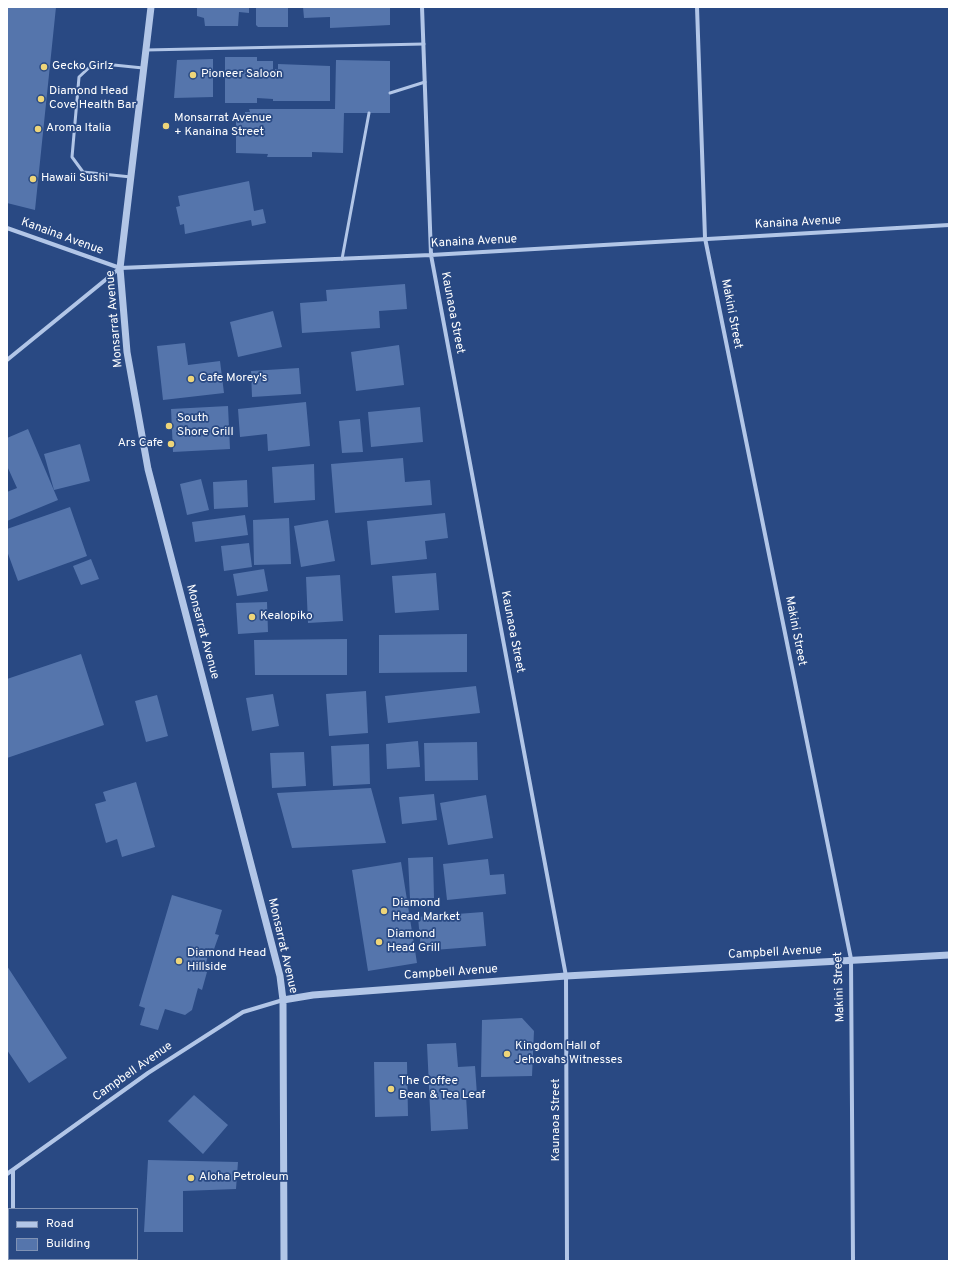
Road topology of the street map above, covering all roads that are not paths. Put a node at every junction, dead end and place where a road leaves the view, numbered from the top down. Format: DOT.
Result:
graph roads {
  1 [pos="151,7"];
  2 [pos="422,7"];
  3 [pos="697,7"];
  4 [pos="424,44"];
  5 [pos="146,50"];
  6 [pos="144,68"];
  7 [pos="425,82"];
  8 [pos="390,93"];
  9 [pos="369,113"];
  10 [pos="132,178"];
  11 [pos="949,225"];
  12 [pos="7,228"];
  13 [pos="705,238"];
  14 [pos="431,255"];
  15 [pos="342,259"];
  16 [pos="120,268"];
  17 [pos="7,360"];
  18 [pos="949,956"];
  19 [pos="852,960"];
  20 [pos="566,976"];
  21 [pos="283,1000"];
  22 [pos="13,1171"];
  23 [pos="7,1174"];
  24 [pos="12,1208"];
  25 [pos="284,1261"];
  26 [pos="567,1261"];
  27 [pos="853,1261"];
  1 -- 5 [label="street, Monsarrat Avenue"];
  2 -- 4 [label="street, Kaunaoa Street"];
  3 -- 13 [label="street, Makini Street"];
  4 -- 5 [label="lane"];
  4 -- 7 [label="street, Kaunaoa Street"];
  5 -- 6 [label="street, Monsarrat Avenue"];
  6 -- 10 [label="street, Monsarrat Avenue"];
  6 -- 10 [label="lane"];
  7 -- 8 [label="lane"];
  7 -- 14 [label="street, Kaunaoa Street"];
  9 -- 15 [label="lane"];
  10 -- 16 [label="street, Monsarrat Avenue"];
  11 -- 13 [label="street, Kanaina Avenue"];
  12 -- 16 [label="street, Kanaina Avenue"];
  13 -- 14 [label="street, Kanaina Avenue"];
  13 -- 19 [label="street, Makini Street"];
  14 -- 15 [label="street, Kanaina Avenue"];
  14 -- 20 [label="street, Kaunaoa Street"];
  15 -- 16 [label="street, Kanaina Avenue"];
  16 -- 17 [label="street"];
  16 -- 21 [label="street, Monsarrat Avenue"];
  18 -- 19 [label="street, Campbell Avenue"];
  19 -- 20 [label="street, Campbell Avenue"];
  19 -- 27 [label="street, Makini Street"];
  20 -- 21 [label="street, Campbell Avenue"];
  20 -- 26 [label="street, Kaunaoa Street"];
  21 -- 22 [label="street, Campbell Avenue"];
  21 -- 25 [label="street, Monsarrat Avenue"];
  22 -- 23 [label="street, Campbell Avenue"];
  22 -- 24 [label="street"];
}
